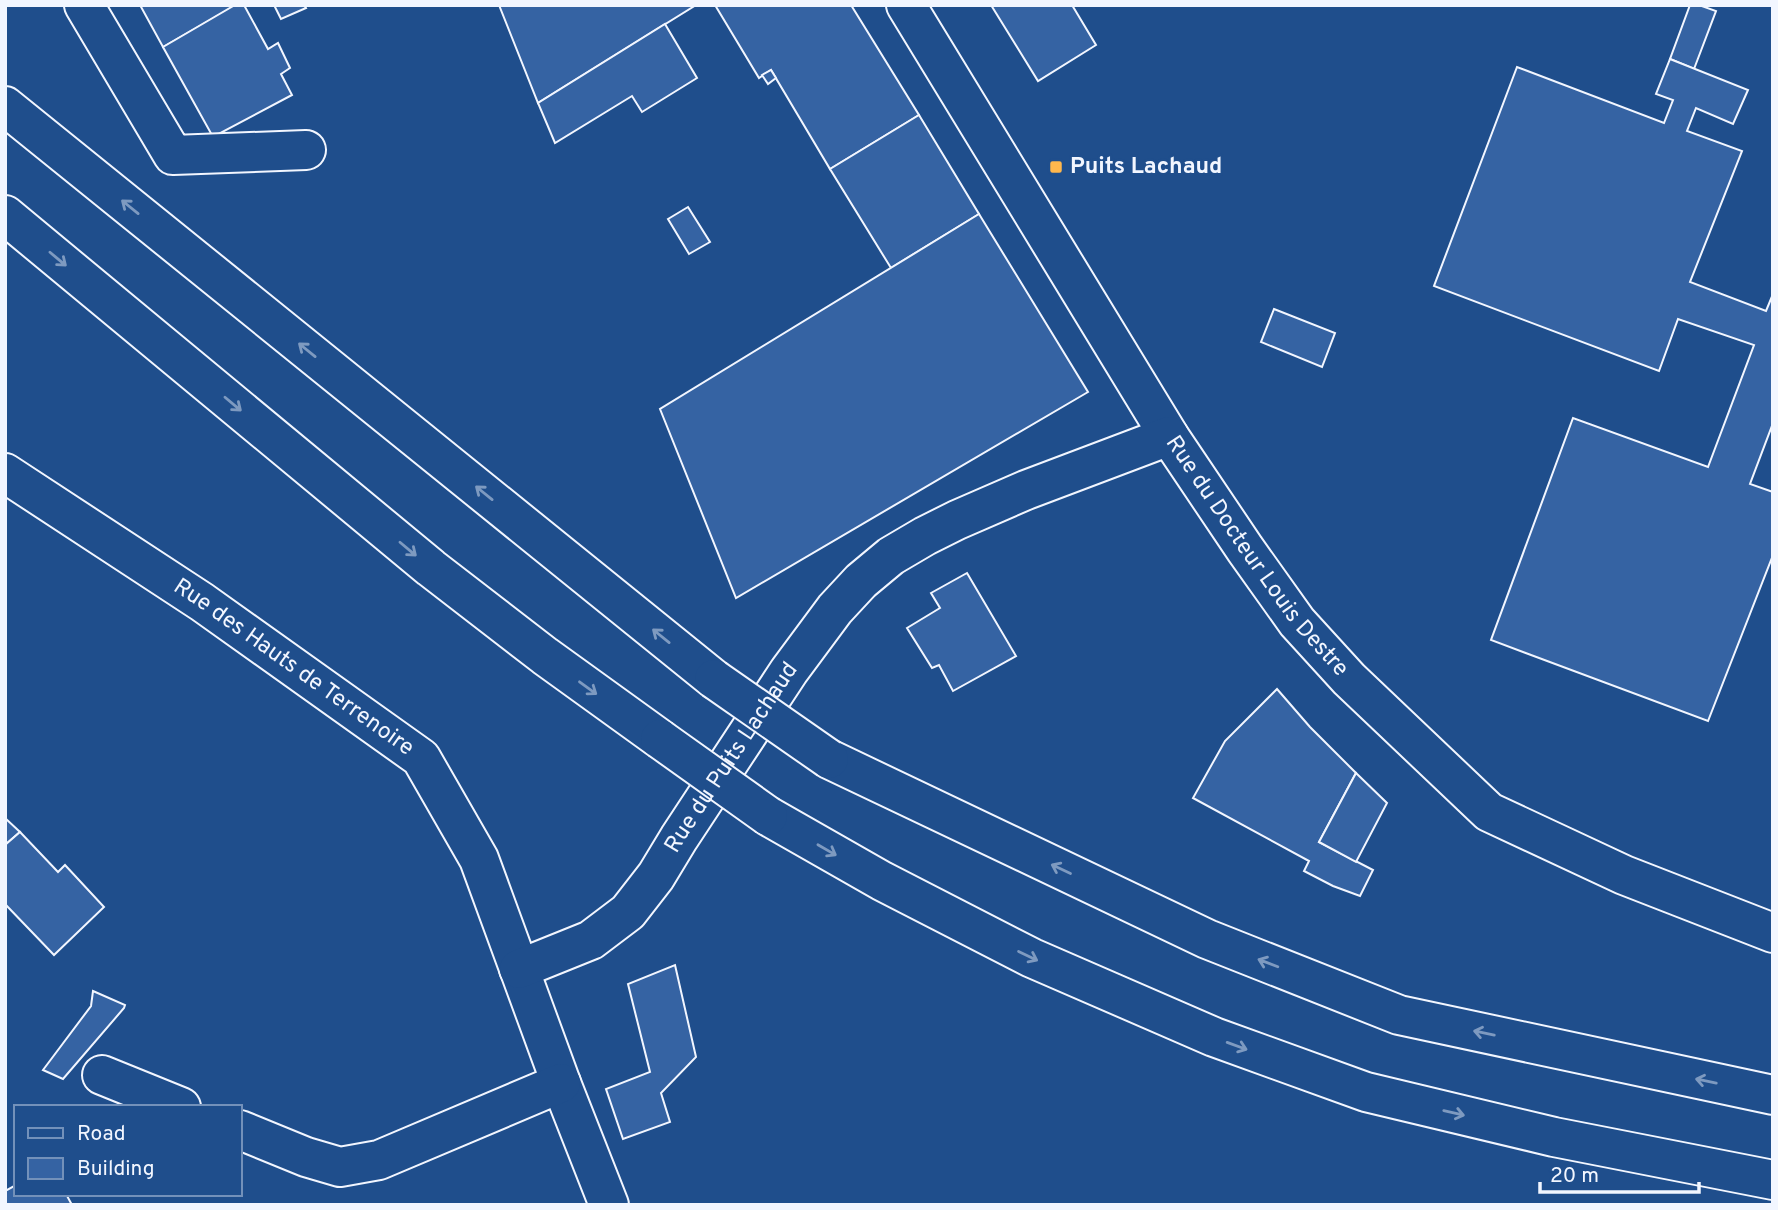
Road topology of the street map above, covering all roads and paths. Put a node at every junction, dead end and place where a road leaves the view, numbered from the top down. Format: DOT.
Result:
graph roads {
  1 [pos="84,5"];
  2 [pos="906,5"];
  3 [pos="5,106"];
  4 [pos="306,150"];
  5 [pos="5,215"];
  6 [pos="1170,436"];
  7 [pos="5,473"];
  8 [pos="1773,933"];
  9 [pos="519,969"];
  10 [pos="102,1075"];
  11 [pos="561,1083"];
  12 [pos="1773,1095"];
  13 [pos="177,1105"];
  14 [pos="242,1131"];
  15 [pos="1773,1180"];
  16 [pos="609,1205"];
  1 -- 4 [label="main road"];
  2 -- 6 [label="main road, Rue du Docteur Louis Destre"];
  12 -- 3 [label="main road, one-way, bridge"];
  5 -- 15 [label="main road, one-way, bridge"];
  6 -- 8 [label="main road, Rue du Docteur Louis Destre"];
  6 -- 9 [label="main road, Rue du Puits Lachaud"];
  7 -- 9 [label="main road, Rue des Hauts de Terrenoire"];
  9 -- 11 [label="main road"];
  10 -- 13 [label="main road"];
  11 -- 14 [label="main road"];
  11 -- 16 [label="main road"];
}
